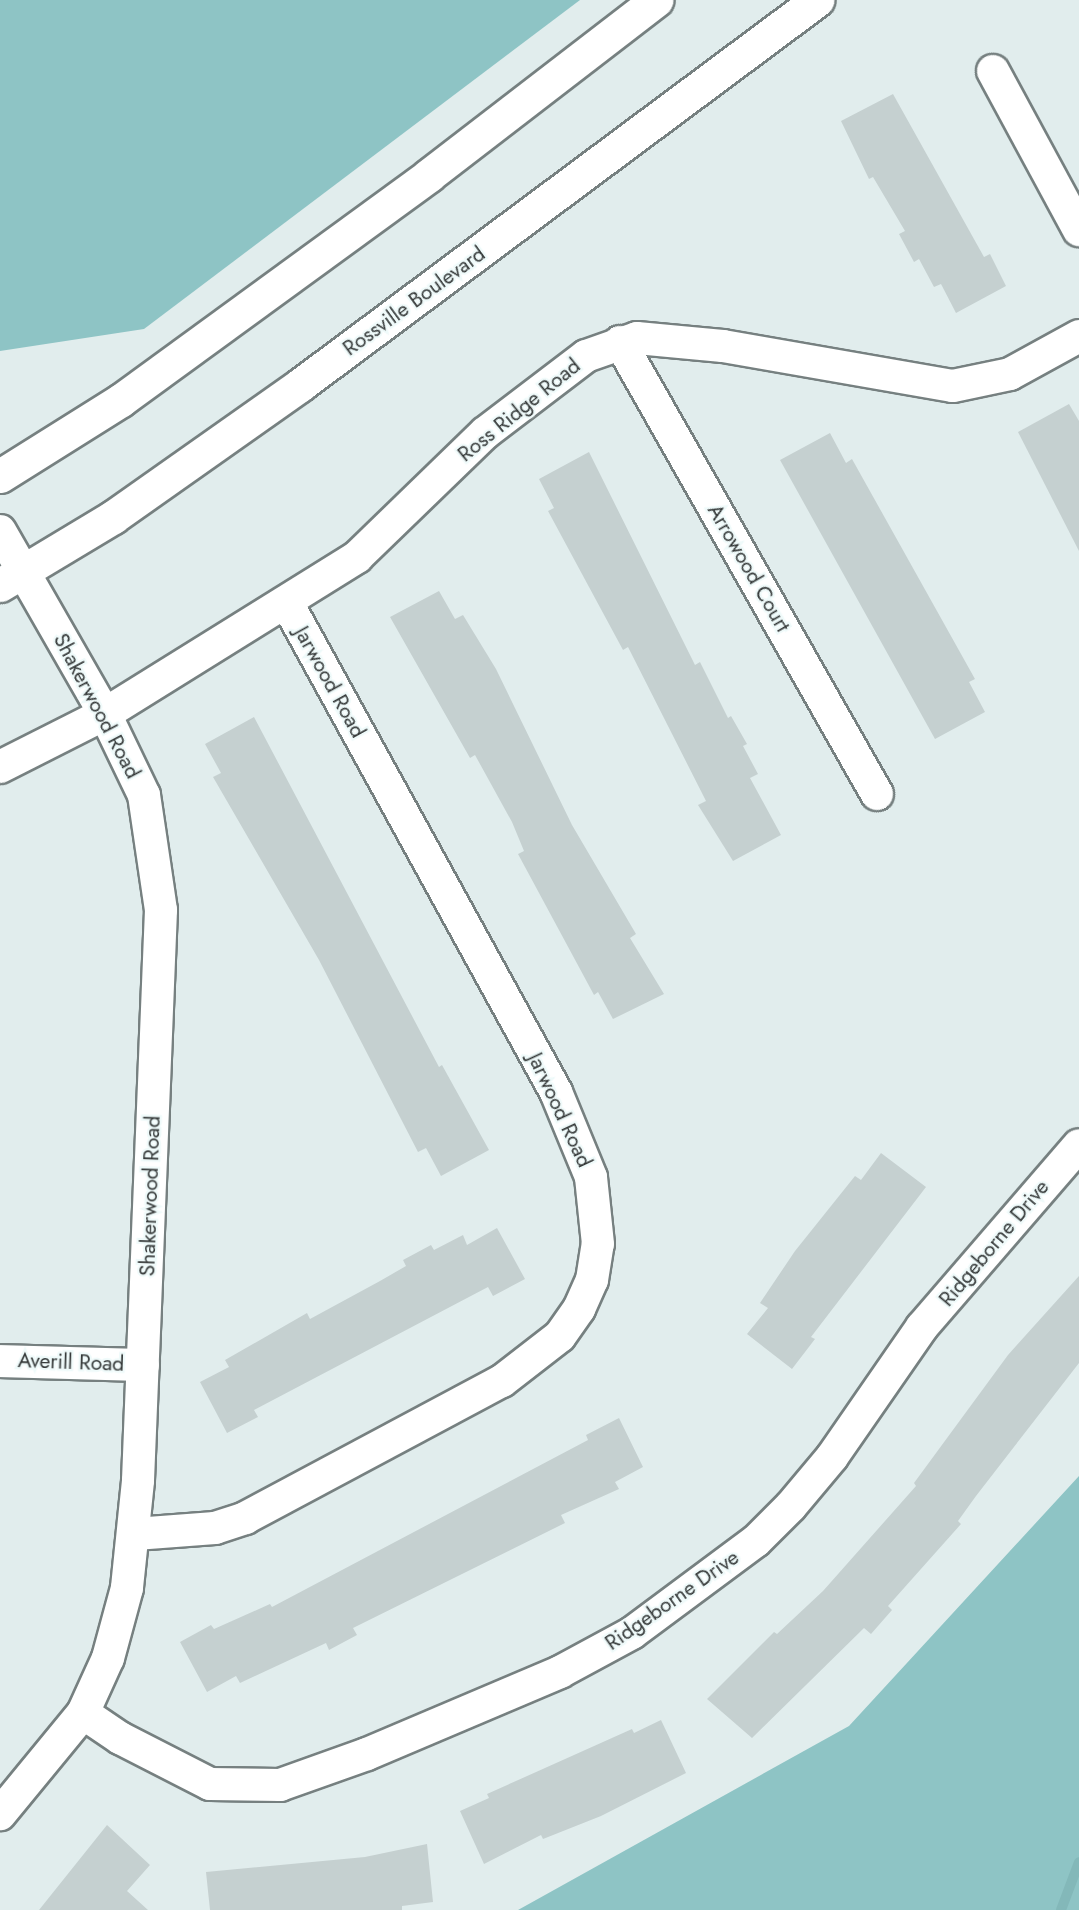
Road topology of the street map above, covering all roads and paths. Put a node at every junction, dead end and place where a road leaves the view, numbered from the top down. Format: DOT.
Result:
graph roads {
  1 [pos="656,0"];
  2 [pos="818,0"];
  3 [pos="993,71"];
  4 [pos="1079,230"];
  5 [pos="1079,336"];
  6 [pos="620,342"];
  7 [pos="0,476"];
  8 [pos="0,531"];
  9 [pos="12,578"];
  10 [pos="286,603"];
  11 [pos="105,714"];
  12 [pos="0,767"];
  13 [pos="877,794"];
  14 [pos="1079,1145"];
  15 [pos="0,1361"];
  16 [pos="143,1365"];
  17 [pos="135,1533"];
  18 [pos="83,1713"];
  19 [pos="0,1814"];
  1 -- 7 [label="main road"];
  2 -- 9 [label="main road, Rossville Boulevard"];
  3 -- 4 [label="street"];
  5 -- 6 [label="street, Ross Ridge Road"];
  6 -- 10 [label="street, Ross Ridge Road"];
  6 -- 13 [label="street, Arrowood Court"];
  8 -- 9 [label="street, Shakerwood Road"];
  9 -- 11 [label="street, Shakerwood Road"];
  10 -- 11 [label="street, Ross Ridge Road"];
  10 -- 17 [label="street, Jarwood Road"];
  11 -- 12 [label="street, Ross Ridge Road"];
  11 -- 16 [label="street, Shakerwood Road"];
  14 -- 18 [label="street, Ridgeborne Drive"];
  15 -- 16 [label="street, Averill Road"];
  16 -- 17 [label="street, Shakerwood Road"];
  17 -- 18 [label="street, Shakerwood Road"];
  18 -- 19 [label="street, Shakerwood Road"];
}
